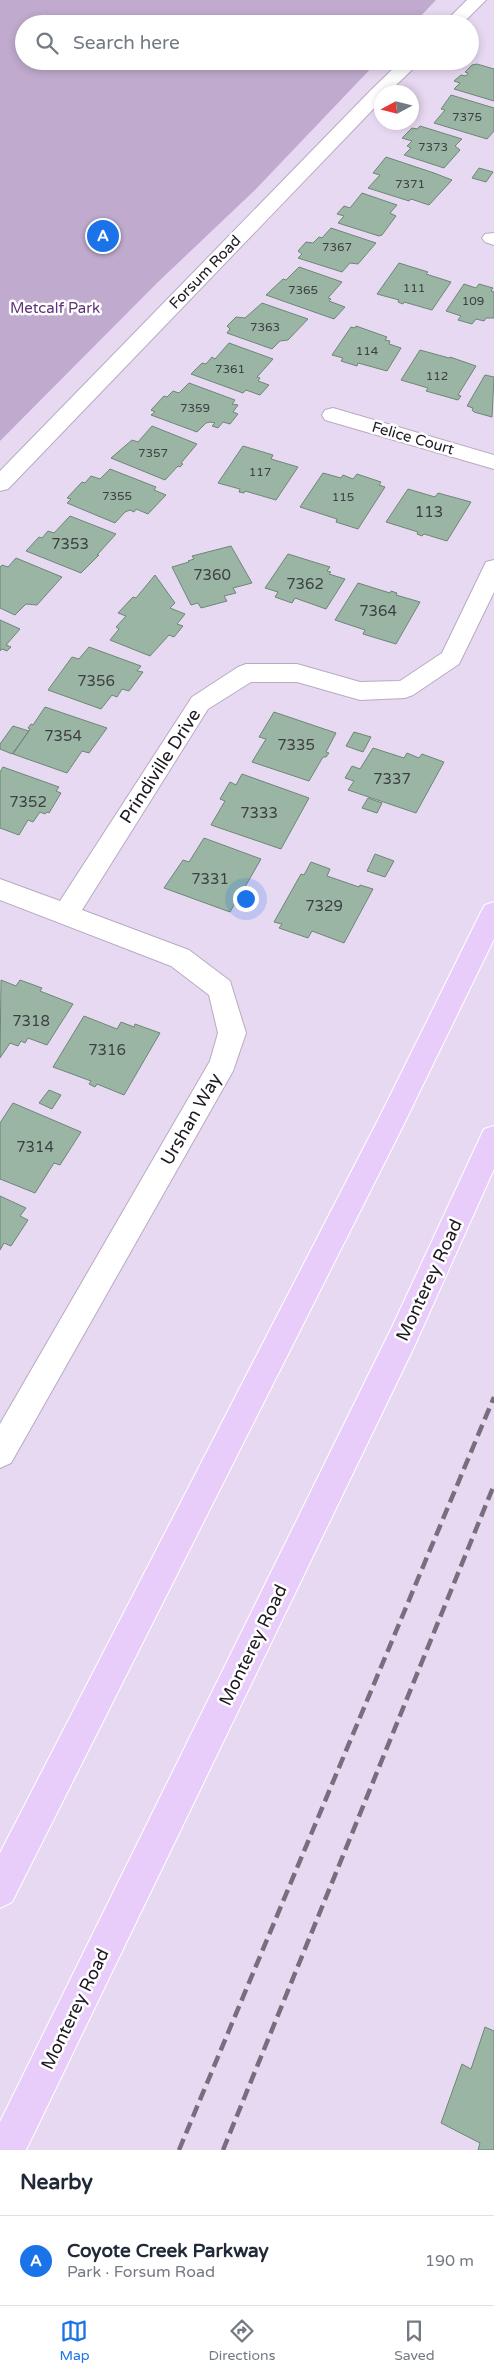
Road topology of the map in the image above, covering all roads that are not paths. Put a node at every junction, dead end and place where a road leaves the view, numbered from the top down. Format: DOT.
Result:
graph roads {
  1 [pos="477,0"];
  2 [pos="461,15"];
  3 [pos="402,70"];
  4 [pos="333,415"];
  5 [pos="494,462"];
  6 [pos="0,484"];
  7 [pos="494,568"];
  8 [pos="0,889"];
  9 [pos="494,912"];
  10 [pos="66,914"];
  11 [pos="494,1138"];
  12 [pos="0,1453"];
  13 [pos="0,1890"];
  14 [pos="6,2150"];
  1 -- 2 [label="street"];
  3 -- 6 [label="street, Forsum Road"];
  4 -- 5 [label="street, Felice Court"];
  7 -- 10 [label="street, Prindiville Drive"];
  8 -- 10 [label="street, Urshan Way"];
  9 -- 13 [label="main road"];
  10 -- 12 [label="street, Urshan Way"];
  11 -- 14 [label="main road, Monterey Road"];
}
